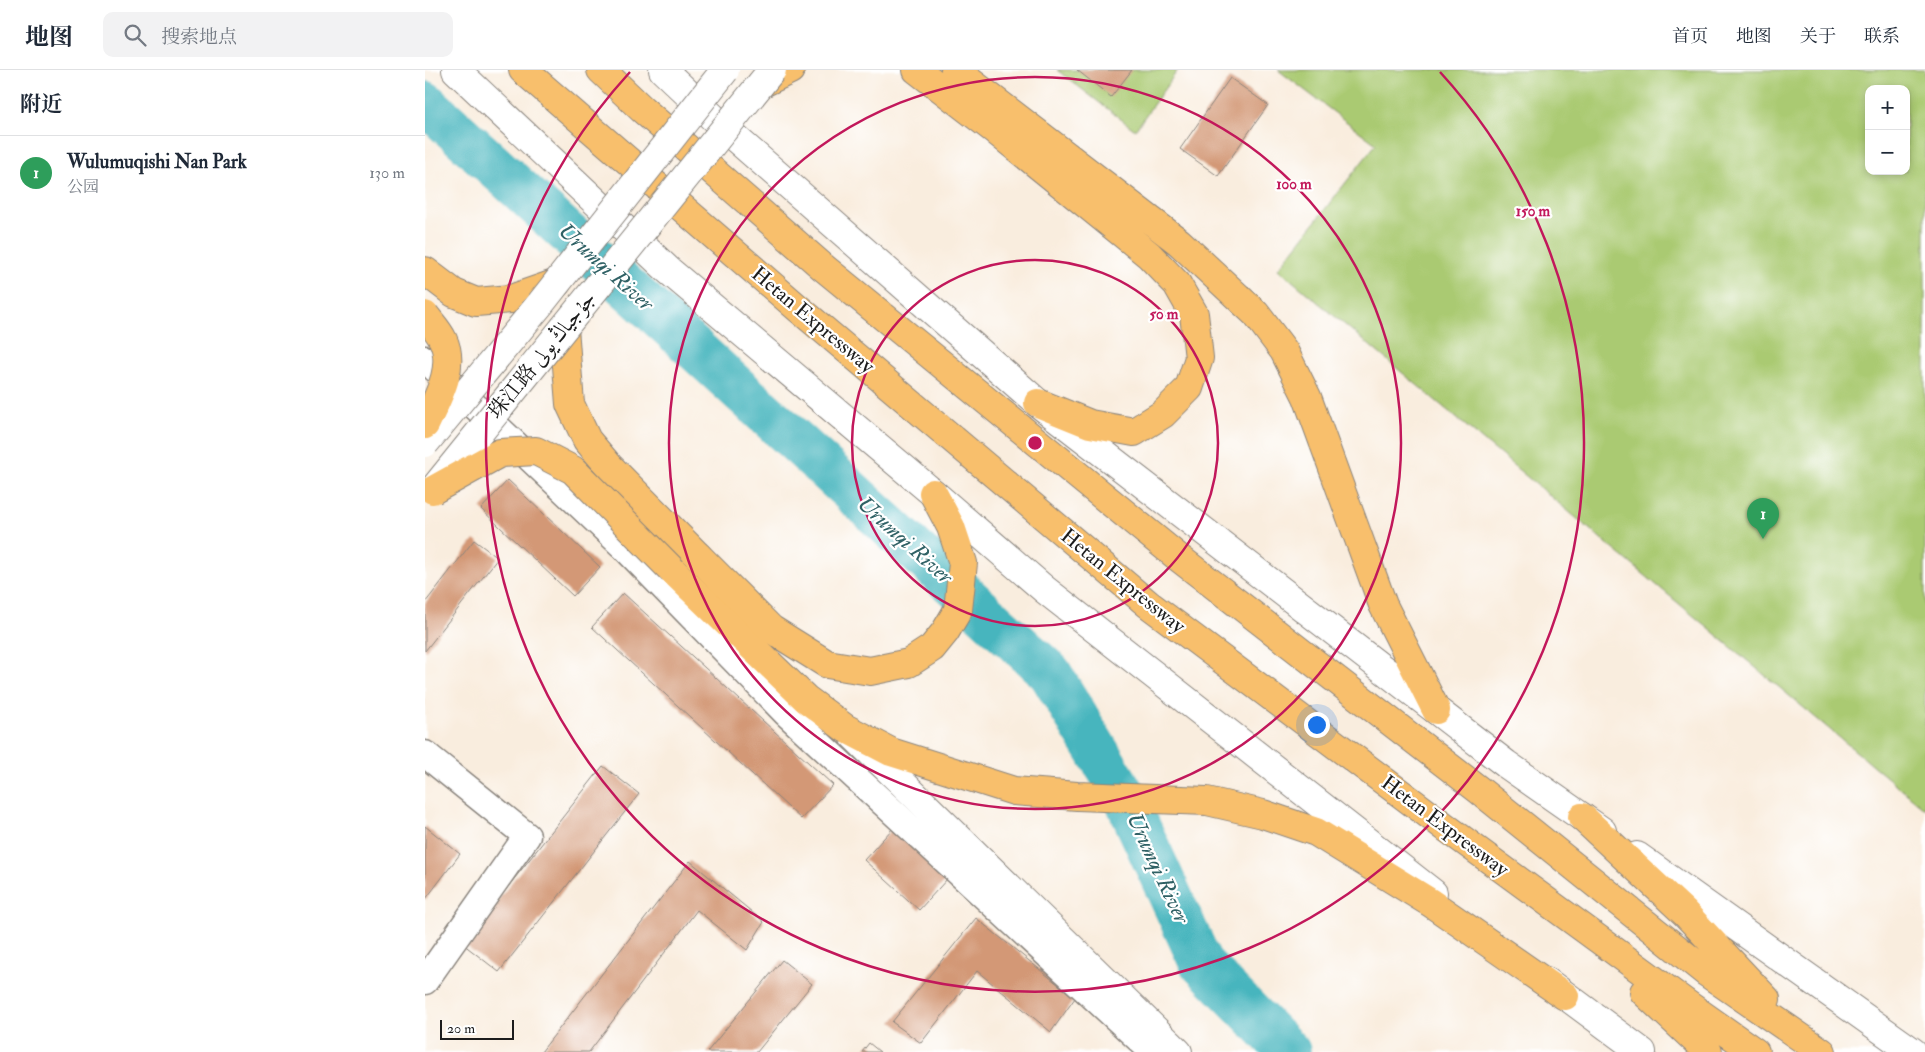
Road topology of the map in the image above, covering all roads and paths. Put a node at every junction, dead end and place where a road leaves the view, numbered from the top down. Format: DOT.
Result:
graph roads {
  1 [pos="456,70"];
  2 [pos="523,70"];
  3 [pos="601,70"];
  4 [pos="663,70"];
  5 [pos="725,70"];
  6 [pos="790,70"];
  7 [pos="917,70"];
  8 [pos="955,70"];
  9 [pos="766,77"];
  10 [pos="425,271"];
  11 [pos="557,283"];
  12 [pos="425,315"];
  13 [pos="564,328"];
  14 [pos="425,359"];
  15 [pos="1038,402"];
  16 [pos="425,425"];
  17 [pos="425,443"];
  18 [pos="933,493"];
  19 [pos="429,495"];
  20 [pos="1436,710"];
  21 [pos="845,728"];
  22 [pos="425,754"];
  23 [pos="1581,817"];
  24 [pos="1556,908"];
  25 [pos="425,982"];
  26 [pos="1565,996"];
  27 [pos="1812,1045"];
  28 [pos="1153,1052"];
  29 [pos="1178,1052"];
  30 [pos="1642,1052"];
  31 [pos="1708,1052"];
  32 [pos="1755,1052"];
  33 [pos="1913,1052"];
  1 -- 18 [label="street"];
  2 -- 24 [label="highway, Hetan Expressway"];
  3 -- 27 [label="highway"];
  4 -- 15 [label="street"];
  5 -- 11 [label="street, 珠江路 جۇجياڭ يولى, bridge"];
  6 -- 9 [label="highway"];
  7 -- 15 [label="highway"];
  8 -- 20 [label="highway"];
  9 -- 13 [label="street, 珠江路 جۇجياڭ يولى, bridge"];
  10 -- 11 [label="highway"];
  11 -- 17 [label="street, 珠江路 جۇجياڭ يولى, bridge"];
  12 -- 16 [label="highway, bridge"];
  13 -- 18 [label="highway"];
  13 -- 19 [label="street, 珠江路 جۇجياڭ يولى, bridge"];
  14 -- 28 [label="street"];
  15 -- 20 [label="street"];
  18 -- 26 [label="street"];
  19 -- 21 [label="highway, bridge"];
  20 -- 23 [label="street"];
  21 -- 26 [label="highway"];
  21 -- 29 [label="street"];
  22 -- 25 [label="street"];
  23 -- 27 [label="highway"];
  23 -- 33 [label="street"];
  24 -- 31 [label="highway"];
  24 -- 32 [label="highway, Hetan Expressway"];
  26 -- 30 [label="street"];
}
